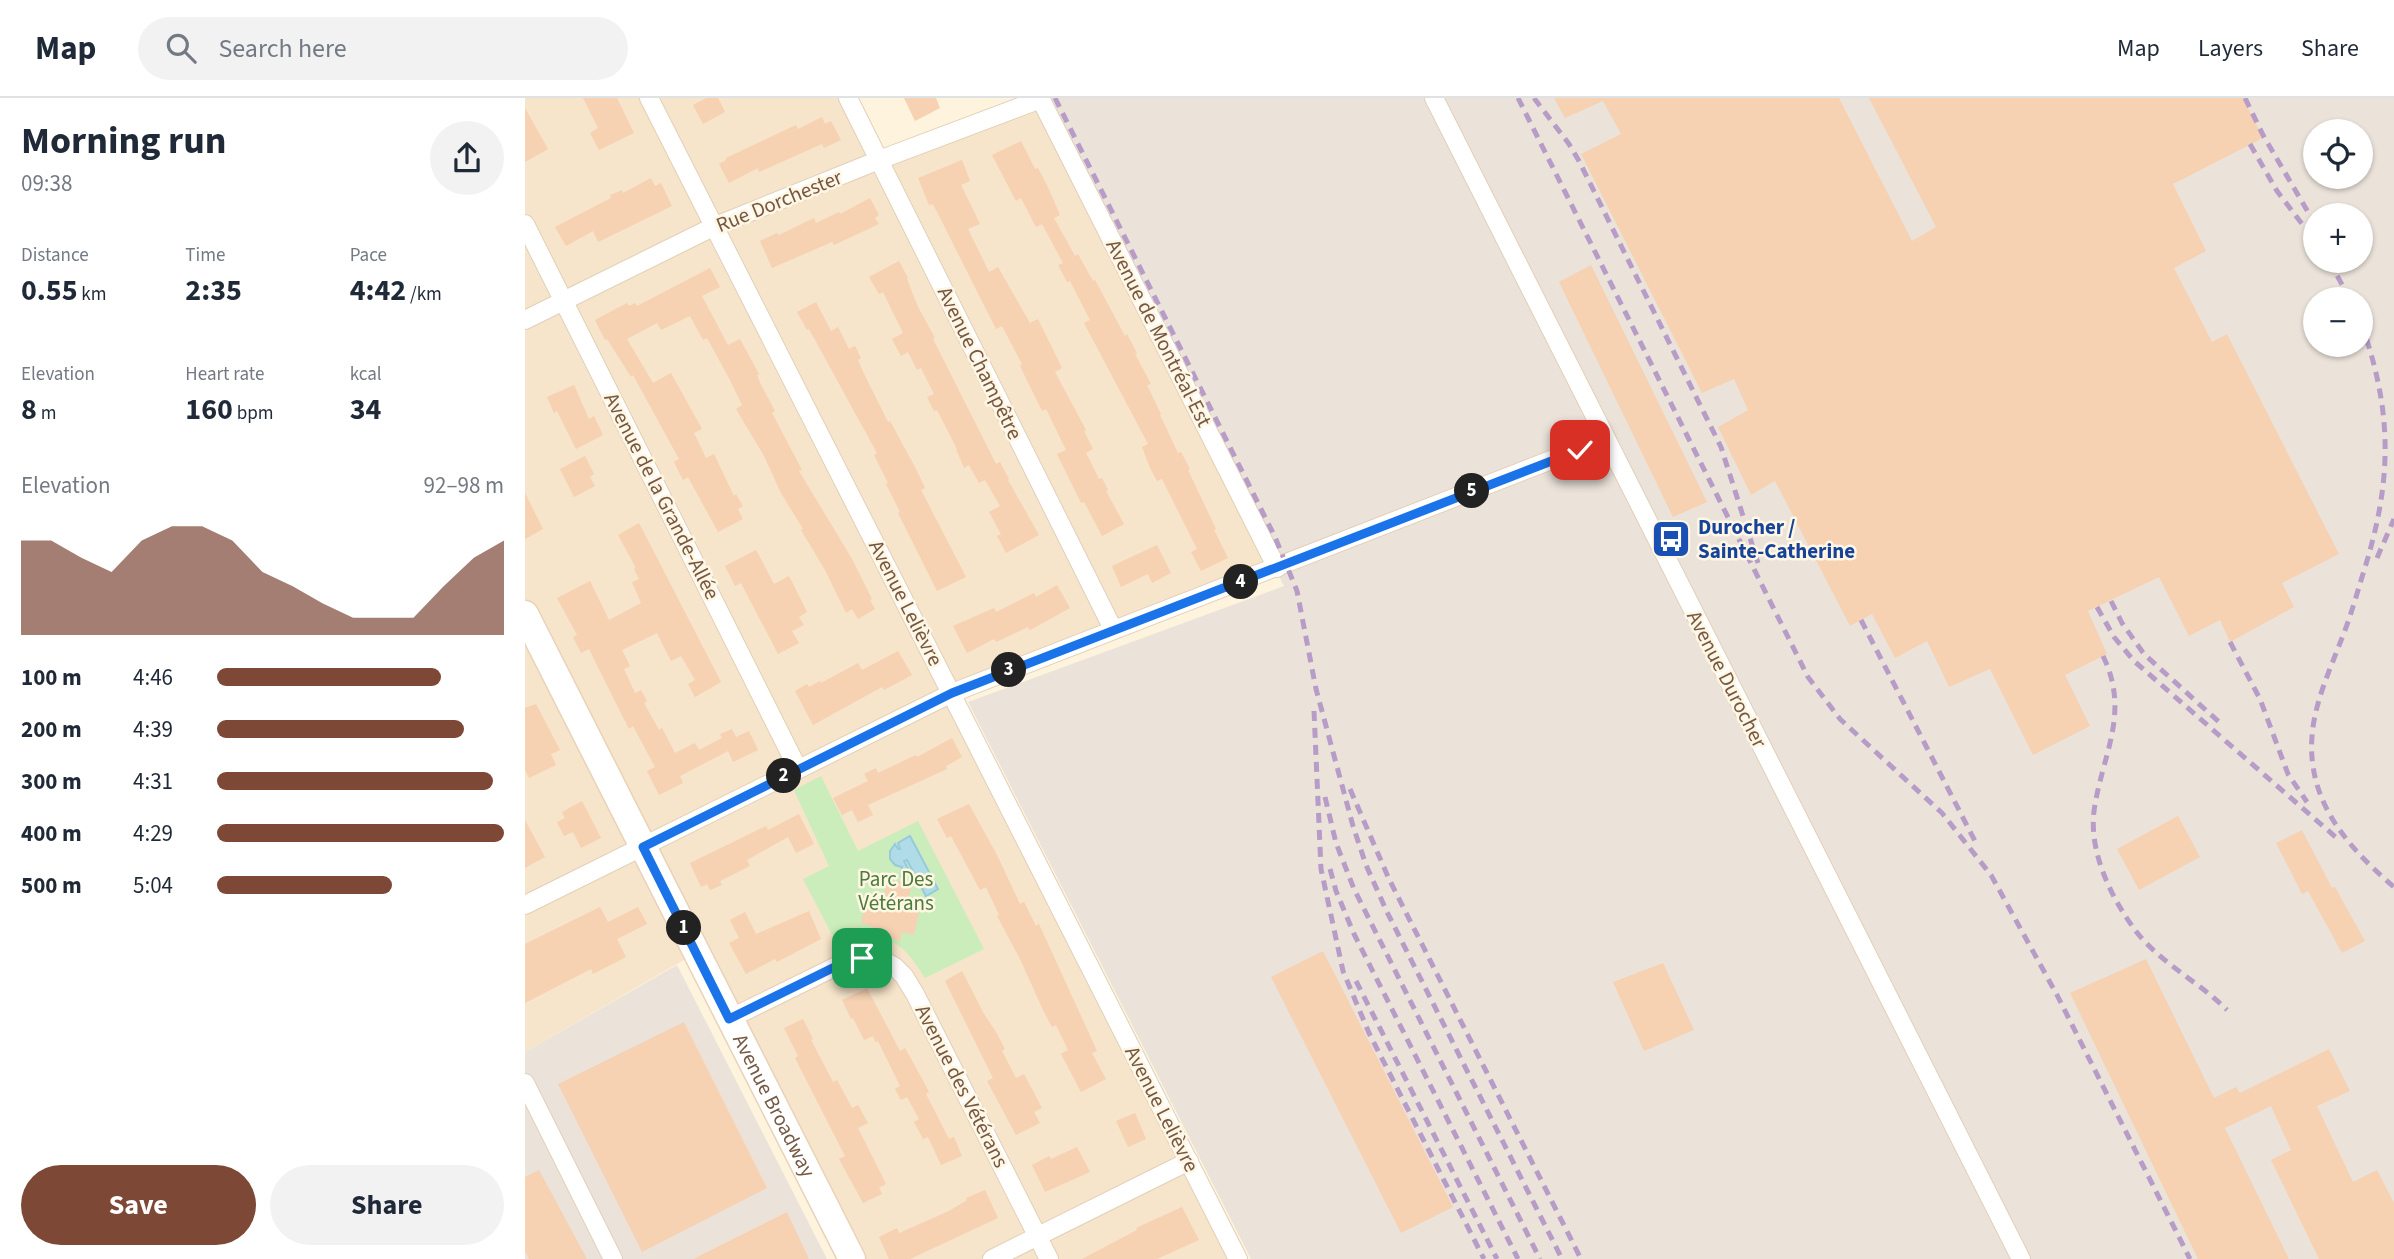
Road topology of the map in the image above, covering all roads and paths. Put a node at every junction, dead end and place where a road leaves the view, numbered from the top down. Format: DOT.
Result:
graph roads {
  1 [pos="649,98"];
  2 [pos="848,98"];
  3 [pos="1434,98"];
  4 [pos="1041,99"];
  5 [pos="879,160"];
  6 [pos="525,224"];
  7 [pos="713,227"];
  8 [pos="564,300"];
  9 [pos="525,320"];
  10 [pos="1605,439"];
  11 [pos="1276,568"];
  12 [pos="525,614"];
  13 [pos="1113,629"];
  14 [pos="952,693"];
  15 [pos="798,769"];
  16 [pos="643,847"];
  17 [pos="525,905"];
  18 [pos="729,1019"];
  19 [pos="525,1083"];
  20 [pos="1189,1161"];
  21 [pos="1038,1236"];
  22 [pos="613,1259"];
  23 [pos="852,1259"];
  24 [pos="992,1259"];
  25 [pos="1049,1259"];
  26 [pos="1238,1259"];
  27 [pos="2021,1259"];
  1 -- 7 [label="street, Avenue Lelièvre"];
  2 -- 5 [label="street, Avenue Champêtre"];
  3 -- 10 [label="street, Avenue Durocher"];
  4 -- 5 [label="street, Rue Dorchester"];
  4 -- 11 [label="street, Avenue de Montréal-Est"];
  5 -- 7 [label="street, Rue Dorchester"];
  5 -- 13 [label="street, Avenue Champêtre"];
  6 -- 8 [label="street, Avenue de la Grande-Allée"];
  7 -- 8 [label="street, Rue Dorchester"];
  7 -- 14 [label="street, Avenue Lelièvre"];
  8 -- 9 [label="street, Rue Dorchester"];
  8 -- 15 [label="street, Avenue de la Grande-Allée"];
  10 -- 11 [label="street"];
  10 -- 27 [label="street, Avenue Durocher"];
  11 -- 13 [label="street"];
  12 -- 16 [label="street, Avenue Broadway"];
  13 -- 14 [label="street"];
  14 -- 15 [label="street"];
  14 -- 20 [label="street, Avenue Lelièvre"];
  15 -- 16 [label="street"];
  16 -- 17 [label="street"];
  16 -- 18 [label="street, Avenue Broadway"];
  18 -- 21 [label="street, Avenue des Vétérans"];
  18 -- 23 [label="street, Avenue Broadway"];
  19 -- 22 [label="street"];
  20 -- 21 [label="street"];
  20 -- 26 [label="street, Avenue Lelièvre"];
  21 -- 24 [label="street"];
  21 -- 25 [label="street, Avenue des Vétérans"];
}
